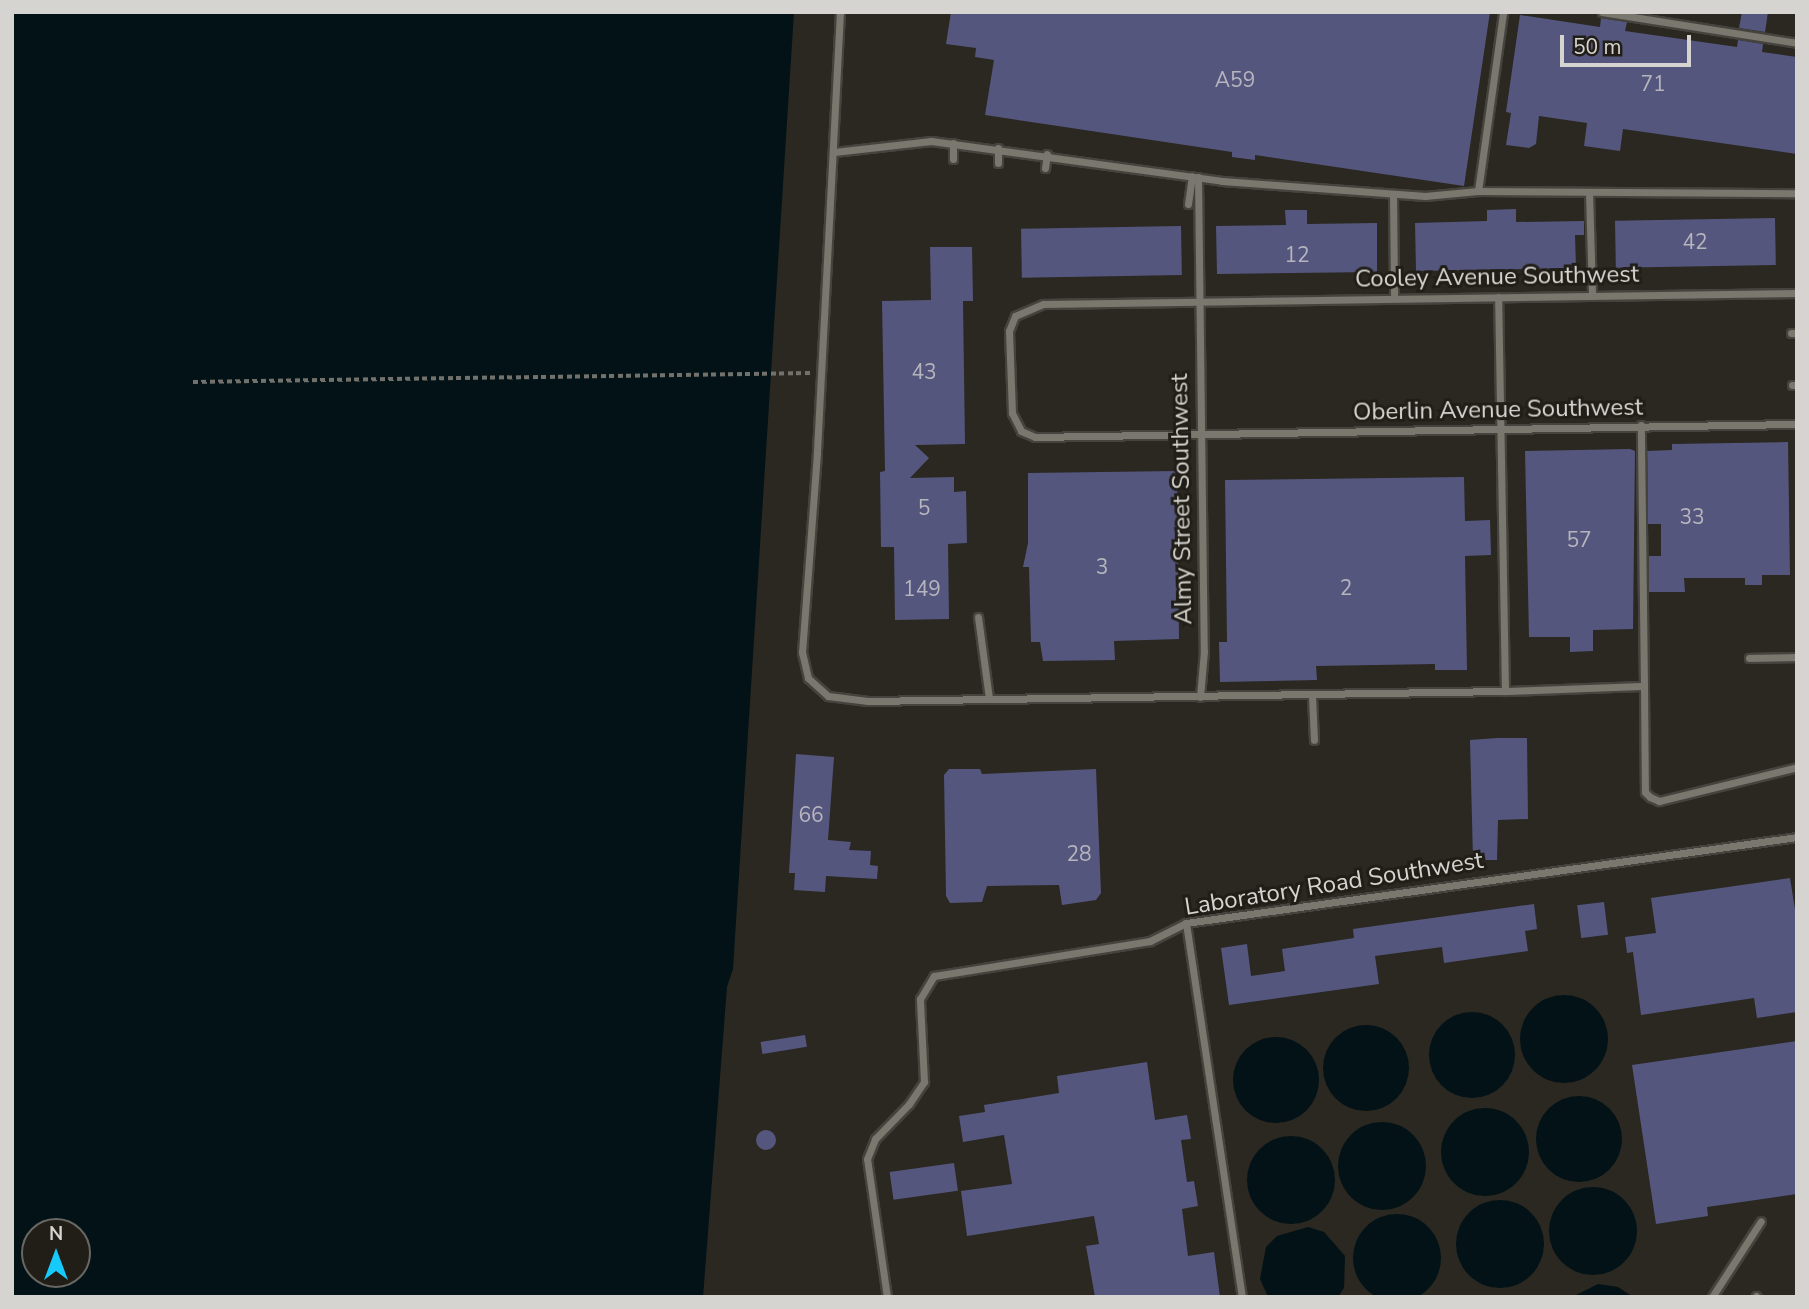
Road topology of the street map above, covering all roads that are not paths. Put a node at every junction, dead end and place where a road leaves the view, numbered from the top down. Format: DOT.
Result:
graph roads {
  1 [pos="840,12"];
  2 [pos="1503,12"];
  3 [pos="1602,12"];
  4 [pos="1797,43"];
  5 [pos="953,144"];
  6 [pos="998,148"];
  7 [pos="834,152"];
  8 [pos="1047,155"];
  9 [pos="953,159"];
  10 [pos="998,163"];
  11 [pos="1045,168"];
  12 [pos="1195,177"];
  13 [pos="1479,191"];
  14 [pos="1589,192"];
  15 [pos="1797,193"];
  16 [pos="1393,194"];
  17 [pos="1188,204"];
  18 [pos="1797,293"];
  19 [pos="1592,296"];
  20 [pos="1499,297"];
  21 [pos="1394,298"];
  22 [pos="1197,301"];
  23 [pos="1797,424"];
  24 [pos="1641,425"];
  25 [pos="1501,429"];
  26 [pos="1201,435"];
  27 [pos="978,617"];
  28 [pos="1797,657"];
  29 [pos="1749,658"];
  30 [pos="1644,686"];
  31 [pos="1505,691"];
  32 [pos="1312,696"];
  33 [pos="1200,697"];
  34 [pos="989,698"];
  35 [pos="1314,740"];
  36 [pos="1797,767"];
  37 [pos="1797,837"];
  38 [pos="1186,923"];
  39 [pos="1761,1221"];
  40 [pos="887,1297"];
  41 [pos="1242,1297"];
  42 [pos="1712,1297"];
  1 -- 7 [label="lane"];
  2 -- 13 [label="lane"];
  3 -- 4 [label="lane"];
  5 -- 6 [label="lane"];
  5 -- 7 [label="lane"];
  5 -- 9 [label="lane"];
  6 -- 8 [label="lane"];
  6 -- 10 [label="lane"];
  7 -- 34 [label="lane"];
  8 -- 11 [label="lane"];
  8 -- 12 [label="lane"];
  12 -- 16 [label="lane"];
  12 -- 17 [label="lane"];
  12 -- 22 [label="lane, Almy Street Southwest"];
  13 -- 14 [label="lane"];
  13 -- 16 [label="lane"];
  14 -- 15 [label="lane"];
  14 -- 19 [label="lane"];
  16 -- 21 [label="lane"];
  18 -- 19 [label="lane, Cooley Avenue Southwest"];
  19 -- 20 [label="lane, Cooley Avenue Southwest"];
  20 -- 21 [label="lane, Cooley Avenue Southwest"];
  20 -- 25 [label="lane"];
  21 -- 22 [label="lane, Cooley Avenue Southwest"];
  22 -- 26 [label="lane, Almy Street Southwest"];
  22 -- 26 [label="lane, Cooley Avenue Southwest"];
  23 -- 24 [label="lane, Oberlin Avenue Southwest"];
  24 -- 25 [label="lane, Oberlin Avenue Southwest"];
  24 -- 30 [label="lane"];
  25 -- 26 [label="lane, Oberlin Avenue Southwest"];
  25 -- 31 [label="lane"];
  26 -- 33 [label="lane, Almy Street Southwest"];
  27 -- 34 [label="lane"];
  28 -- 29 [label="lane"];
  30 -- 31 [label="lane"];
  30 -- 36 [label="lane"];
  31 -- 32 [label="lane"];
  32 -- 33 [label="lane"];
  32 -- 35 [label="lane"];
  33 -- 34 [label="lane"];
  37 -- 38 [label="lane, Laboratory Road Southwest"];
  38 -- 40 [label="lane, Laboratory Road Southwest"];
  38 -- 41 [label="lane"];
  39 -- 42 [label="lane"];
}
